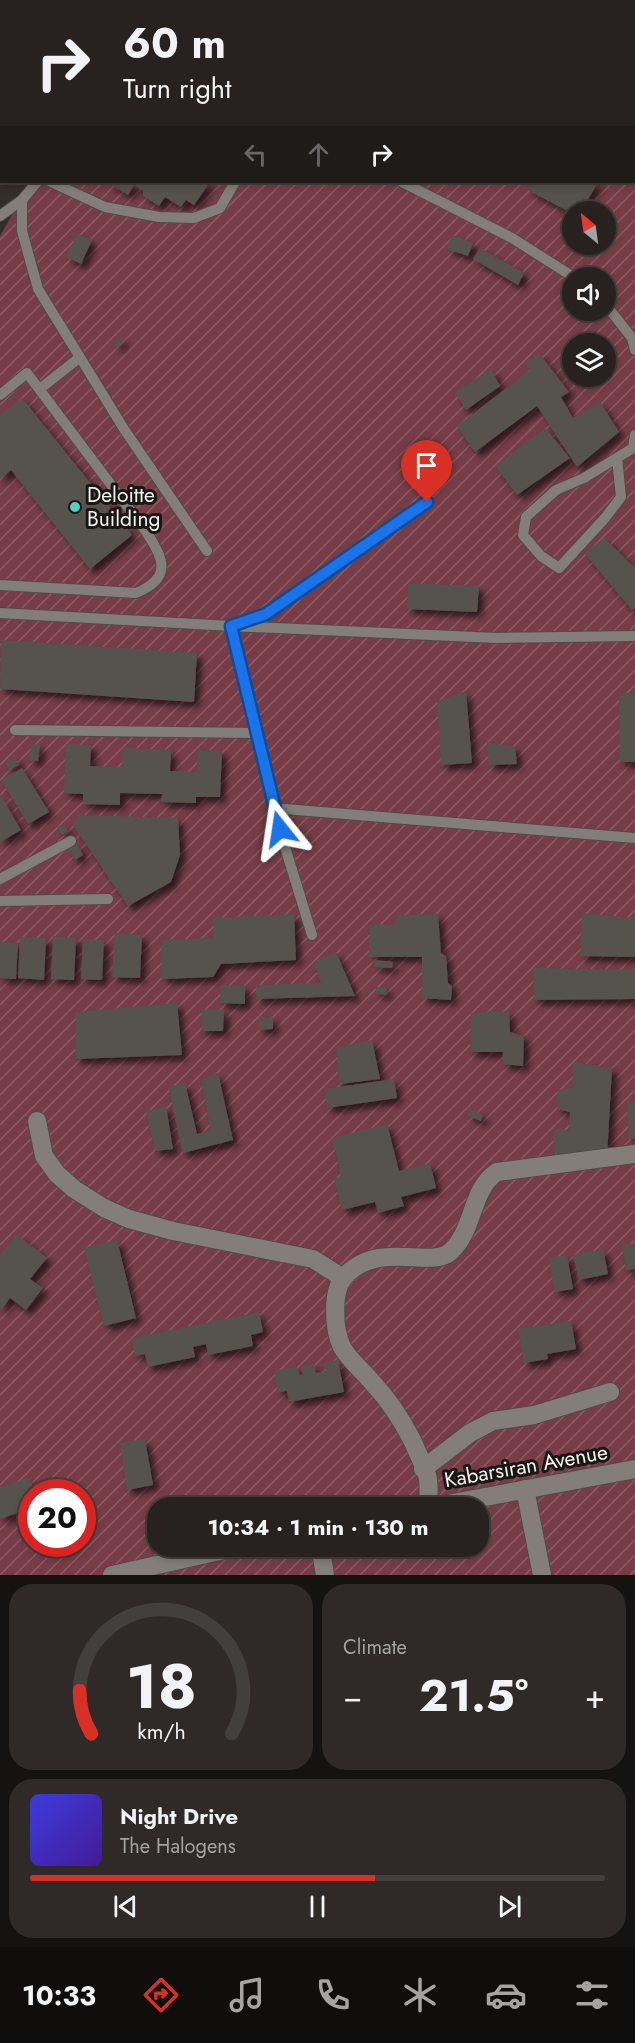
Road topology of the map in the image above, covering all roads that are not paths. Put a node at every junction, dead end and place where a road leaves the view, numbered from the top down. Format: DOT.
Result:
graph roads {
  1 [pos="36,183"];
  2 [pos="53,183"];
  3 [pos="234,183"];
  4 [pos="404,183"];
  5 [pos="22,200"];
  6 [pos="0,216"];
  7 [pos="562,270"];
  8 [pos="616,318"];
  9 [pos="635,350"];
  10 [pos="79,358"];
  11 [pos="41,388"];
  12 [pos="0,395"];
  13 [pos="635,435"];
  14 [pos="617,458"];
  15 [pos="427,502"];
  16 [pos="207,552"];
  17 [pos="0,585"];
  18 [pos="0,613"];
  19 [pos="231,626"];
  20 [pos="635,636"];
  21 [pos="15,730"];
  22 [pos="258,733"];
  23 [pos="273,808"];
  24 [pos="635,838"];
  25 [pos="71,842"];
  26 [pos="0,879"];
  27 [pos="108,899"];
  28 [pos="0,901"];
  29 [pos="312,935"];
  30 [pos="37,1121"];
  31 [pos="635,1154"];
  32 [pos="343,1278"];
  33 [pos="610,1392"];
  34 [pos="423,1469"];
  35 [pos="635,1469"];
  36 [pos="525,1489"];
  37 [pos="427,1497"];
  38 [pos="481,1497"];
  39 [pos="193,1557"];
  40 [pos="322,1557"];
  41 [pos="112,1575"];
  42 [pos="325,1575"];
  43 [pos="542,1575"];
  1 -- 5 [label="lane"];
  2 -- 3 [label="lane"];
  4 -- 7 [label="lane"];
  5 -- 6 [label="lane"];
  5 -- 10 [label="lane"];
  8 -- 9 [label="lane"];
  10 -- 11 [label="lane"];
  10 -- 16 [label="lane"];
  11 -- 12 [label="lane"];
  11 -- 17 [label="lane"];
  13 -- 14 [label="lane"];
  14 -- 14 [label="lane"];
  15 -- 19 [label="lane"];
  18 -- 19 [label="lane"];
  19 -- 20 [label="lane"];
  19 -- 22 [label="lane"];
  21 -- 22 [label="lane"];
  22 -- 23 [label="lane"];
  23 -- 24 [label="lane"];
  23 -- 29 [label="lane"];
  25 -- 26 [label="lane"];
  27 -- 28 [label="lane"];
  30 -- 32 [label="street"];
  31 -- 32 [label="street"];
  32 -- 34 [label="street"];
  33 -- 34 [label="street"];
  34 -- 37 [label="street"];
  35 -- 36 [label="street, Kabarsiran Avenue"];
  36 -- 38 [label="street, Kabarsiran Avenue"];
  36 -- 43 [label="street"];
  39 -- 41 [label="street"];
  40 -- 42 [label="street"];
}
